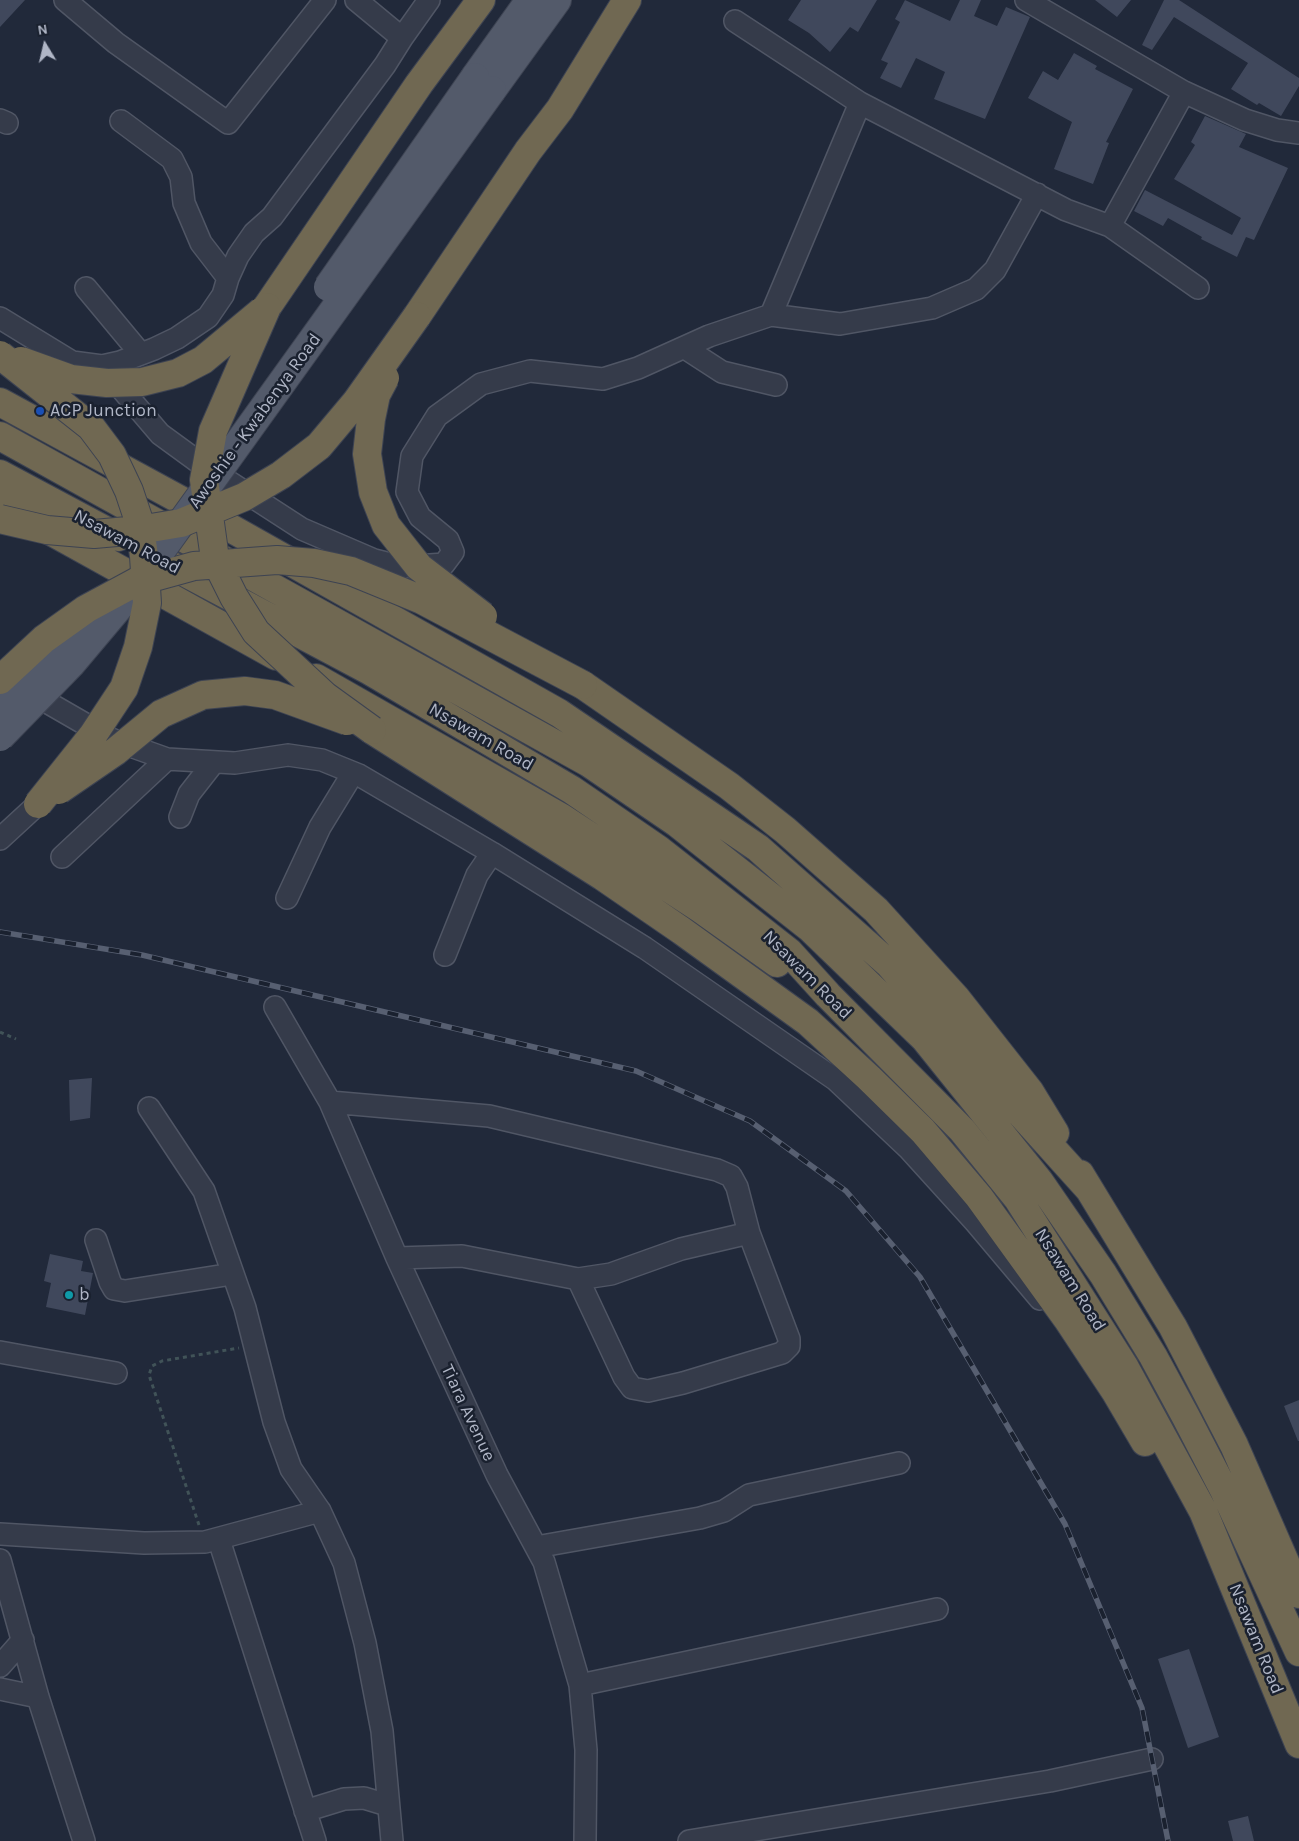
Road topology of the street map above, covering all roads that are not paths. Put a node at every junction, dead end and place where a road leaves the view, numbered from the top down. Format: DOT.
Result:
graph roads {
  1 [pos="65,0"];
  2 [pos="326,0"];
  3 [pos="356,0"];
  4 [pos="429,0"];
  5 [pos="481,0"];
  6 [pos="530,0"];
  7 [pos="557,0"];
  8 [pos="627,0"];
  9 [pos="1026,0"];
  10 [pos="1059,8"];
  11 [pos="735,21"];
  12 [pos="402,38"];
  13 [pos="484,84"];
  14 [pos="1184,92"];
  15 [pos="860,103"];
  16 [pos="121,121"];
  17 [pos="1299,133"];
  18 [pos="1037,194"];
  19 [pos="1110,226"];
  20 [pos="228,278"];
  21 [pos="86,288"];
  22 [pos="1198,288"];
  23 [pos="267,307"];
  24 [pos="771,315"];
  25 [pos="417,316"];
  26 [pos="0,318"];
  27 [pos="684,348"];
  28 [pos="140,353"];
  29 [pos="0,355"];
  30 [pos="102,366"];
  31 [pos="776,385"];
  32 [pos="0,402"];
  33 [pos="0,436"];
  34 [pos="0,474"];
  35 [pos="0,503"];
  36 [pos="0,518"];
  37 [pos="0,674"];
  38 [pos="0,680"];
  39 [pos="583,685"];
  40 [pos="0,708"];
  41 [pos="372,730"];
  42 [pos="0,737"];
  43 [pos="167,759"];
  44 [pos="214,762"];
  45 [pos="353,773"];
  46 [pos="38,804"];
  47 [pos="180,817"];
  48 [pos="0,839"];
  49 [pos="492,853"];
  50 [pos="62,857"];
  51 [pos="287,898"];
  52 [pos="445,955"];
  53 [pos="828,995"];
  54 [pos="275,1007"];
  55 [pos="330,1102"];
  56 [pos="149,1108"];
  57 [pos="1089,1189"];
  58 [pos="749,1233"];
  59 [pos="96,1240"];
  60 [pos="397,1258"];
  61 [pos="232,1274"];
  62 [pos="578,1279"];
  63 [pos="1068,1320"];
  64 [pos="0,1352"];
  65 [pos="116,1372"];
  66 [pos="899,1463"];
  67 [pos="320,1511"];
  68 [pos="0,1534"];
  69 [pos="212,1541"];
  70 [pos="536,1547"];
  71 [pos="0,1560"];
  72 [pos="1294,1565"];
  73 [pos="1299,1594"];
  74 [pos="937,1609"];
  75 [pos="23,1640"];
  76 [pos="1299,1652"];
  77 [pos="0,1666"];
  78 [pos="580,1685"];
  79 [pos="1274,1685"];
  80 [pos="0,1689"];
  81 [pos="38,1697"];
  82 [pos="1299,1744"];
  83 [pos="1152,1759"];
  84 [pos="387,1805"];
  85 [pos="305,1811"];
  86 [pos="583,1840"];
  87 [pos="84,1841"];
  88 [pos="315,1841"];
  89 [pos="392,1841"];
  90 [pos="689,1841"];
  1 -- 2 [label="street"];
  3 -- 12 [label="street"];
  4 -- 12 [label="street"];
  5 -- 23 [label="highway"];
  6 -- 13 [label="main road"];
  7 -- 13 [label="main road"];
  8 -- 25 [label="highway"];
  9 -- 10 [label="street"];
  10 -- 14 [label="street"];
  11 -- 15 [label="street"];
  12 -- 20 [label="street"];
  13 -- 40 [label="main road, Awoshie - Kwabenya Road, bridge"];
  13 -- 42 [label="main road, Awoshie - Kwabenya Road, bridge"];
  14 -- 17 [label="street"];
  14 -- 19 [label="street"];
  15 -- 18 [label="street"];
  15 -- 24 [label="street"];
  16 -- 20 [label="street"];
  18 -- 19 [label="street"];
  18 -- 24 [label="street"];
  19 -- 22 [label="street"];
  20 -- 28 [label="street"];
  21 -- 28 [label="street"];
  23 -- 29 [label="highway, bridge"];
  23 -- 41 [label="highway, bridge"];
  24 -- 27 [label="street"];
  25 -- 36 [label="highway, bridge"];
  25 -- 39 [label="highway, bridge"];
  26 -- 30 [label="street"];
  27 -- 30 [label="street"];
  27 -- 31 [label="street"];
  28 -- 30 [label="street"];
  29 -- 46 [label="highway, bridge"];
  32 -- 57 [label="highway"];
  33 -- 76 [label="highway, Nsawam Road"];
  34 -- 53 [label="highway, Nsawam Road"];
  35 -- 53 [label="highway"];
  37 -- 43 [label="street"];
  38 -- 39 [label="highway, bridge"];
  39 -- 57 [label="highway"];
  41 -- 46 [label="highway, bridge"];
  41 -- 63 [label="highway"];
  43 -- 44 [label="street"];
  43 -- 50 [label="street"];
  44 -- 45 [label="street"];
  44 -- 47 [label="street"];
  45 -- 49 [label="street"];
  45 -- 51 [label="street"];
  46 -- 48 [label="street"];
  49 -- 52 [label="street"];
  49 -- 63 [label="street"];
  53 -- 79 [label="highway, Nsawam Road"];
  54 -- 55 [label="street, Tiara Avenue"];
  55 -- 58 [label="street"];
  55 -- 60 [label="street, Tiara Avenue"];
  56 -- 61 [label="street"];
  57 -- 72 [label="highway"];
  58 -- 62 [label="street"];
  58 -- 62 [label="street"];
  59 -- 61 [label="street"];
  60 -- 62 [label="street"];
  60 -- 70 [label="street, Tiara Avenue"];
  61 -- 67 [label="street"];
  63 -- 79 [label="highway"];
  64 -- 65 [label="street"];
  66 -- 70 [label="street"];
  67 -- 69 [label="street"];
  67 -- 84 [label="street"];
  68 -- 69 [label="street"];
  69 -- 85 [label="street"];
  70 -- 78 [label="street, Tiara Avenue"];
  71 -- 75 [label="street"];
  72 -- 73 [label="highway"];
  74 -- 78 [label="street"];
  75 -- 77 [label="street"];
  75 -- 81 [label="street"];
  78 -- 86 [label="street, Tiara Avenue"];
  79 -- 82 [label="highway, Nsawam Road"];
  80 -- 81 [label="street"];
  81 -- 87 [label="street"];
  83 -- 90 [label="street"];
  84 -- 85 [label="street"];
  84 -- 89 [label="street"];
  85 -- 88 [label="street"];
}
